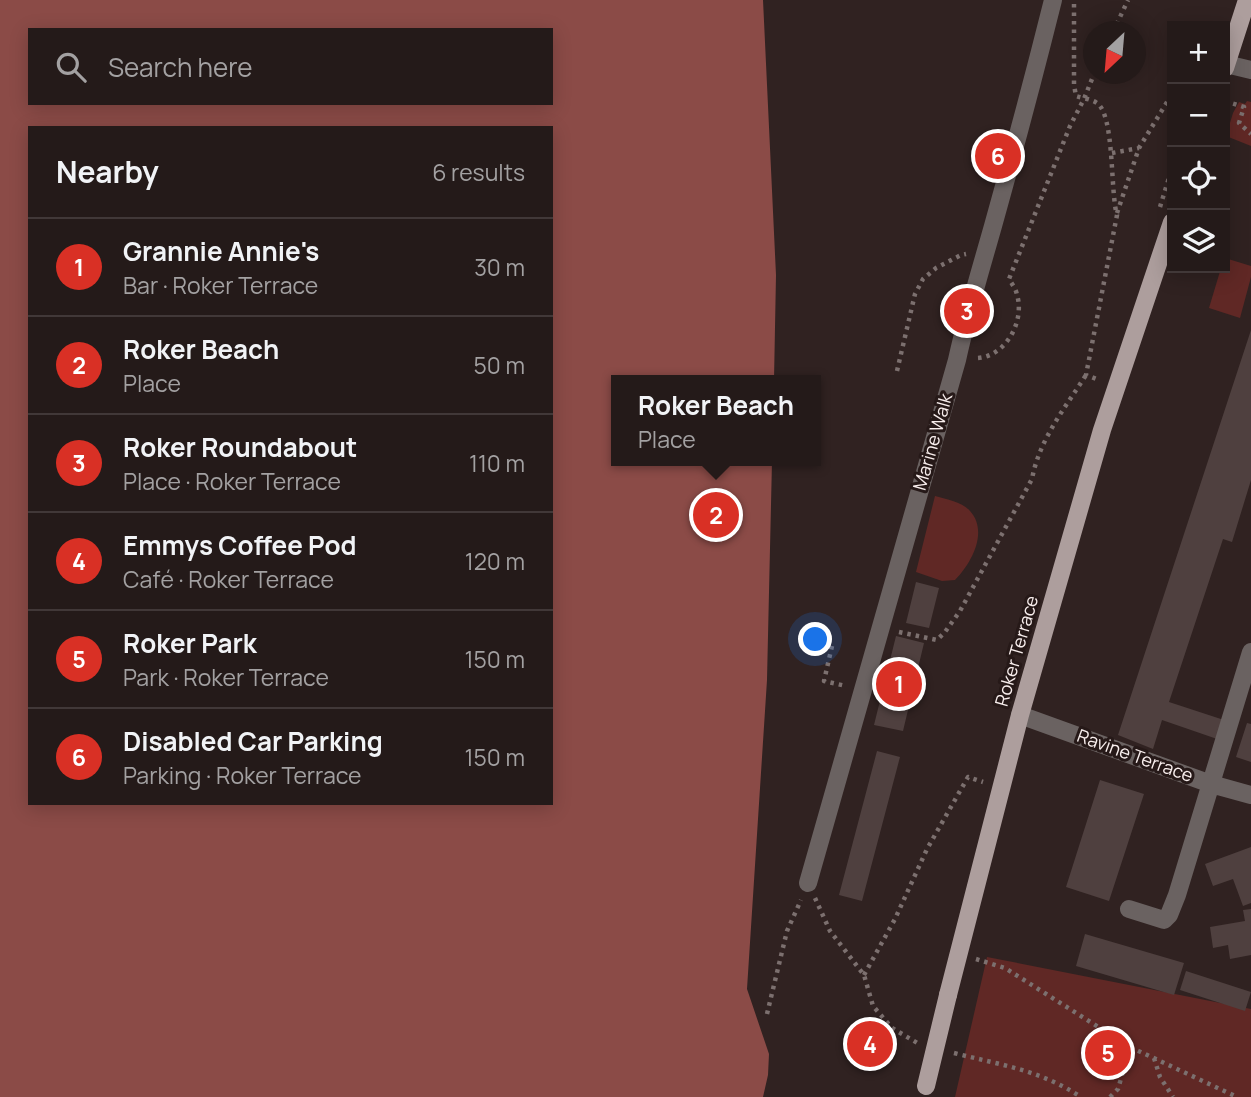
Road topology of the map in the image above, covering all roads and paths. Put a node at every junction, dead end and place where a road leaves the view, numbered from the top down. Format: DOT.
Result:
graph roads {
  1 [pos="1053,0"];
  2 [pos="1074,0"];
  3 [pos="1128,0"];
  4 [pos="1247,0"];
  5 [pos="1118,21"];
  6 [pos="1230,53"];
  7 [pos="1230,67"];
  8 [pos="1251,70"];
  9 [pos="1090,84"];
  10 [pos="1084,99"];
  11 [pos="1167,102"];
  12 [pos="1230,103"];
  13 [pos="1251,134"];
  14 [pos="1139,148"];
  15 [pos="1112,153"];
  16 [pos="1117,215"];
  17 [pos="1167,237"];
  18 [pos="985,252"];
  19 [pos="957,360"];
  20 [pos="897,371"];
  21 [pos="1086,375"];
  22 [pos="1103,382"];
  23 [pos="881,627"];
  24 [pos="832,646"];
  25 [pos="1250,663"];
  26 [pos="824,681"];
  27 [pos="1020,715"];
  28 [pos="984,782"];
  29 [pos="1211,784"];
  30 [pos="1251,795"];
  31 [pos="808,883"];
  32 [pos="1129,909"];
  33 [pos="959,954"];
  34 [pos="864,975"];
  35 [pos="767,1014"];
  36 [pos="929,1047"];
  37 [pos="1130,1047"];
  38 [pos="952,1052"];
  39 [pos="1154,1058"];
  40 [pos="924,1092"];
  41 [pos="1081,1097"];
  42 [pos="1110,1097"];
  43 [pos="1173,1097"];
  44 [pos="1237,1097"];
  1 -- 18 [label="street, Marine Walk"];
  2 -- 10 [label="path"];
  3 -- 5 [label="path"];
  4 -- 6 [label="main road"];
  7 -- 8 [label="street"];
  9 -- 10 [label="path"];
  10 -- 15 [label="path"];
  10 -- 19 [label="path"];
  11 -- 14 [label="path"];
  12 -- 13 [label="path"];
  14 -- 15 [label="path"];
  14 -- 16 [label="path"];
  15 -- 16 [label="path"];
  16 -- 21 [label="path"];
  17 -- 27 [label="main road, Roker Terrace"];
  18 -- 19 [label="street, Marine Walk"];
  18 -- 20 [label="path"];
  19 -- 23 [label="street, Marine Walk"];
  21 -- 22 [label="path"];
  21 -- 23 [label="path"];
  23 -- 31 [label="street, Marine Walk"];
  24 -- 26 [label="path"];
  25 -- 29 [label="street"];
  27 -- 29 [label="street, Ravine Terrace"];
  27 -- 33 [label="main road, Roker Terrace"];
  28 -- 34 [label="path"];
  29 -- 30 [label="street, Ravine Terrace"];
  29 -- 32 [label="street"];
  31 -- 34 [label="path"];
  31 -- 35 [label="path"];
  33 -- 37 [label="path"];
  33 -- 40 [label="main road, Roker Terrace, bridge"];
  34 -- 36 [label="path"];
  37 -- 39 [label="path"];
  37 -- 42 [label="path"];
  38 -- 41 [label="path"];
  39 -- 43 [label="path"];
  39 -- 44 [label="path"];
}
